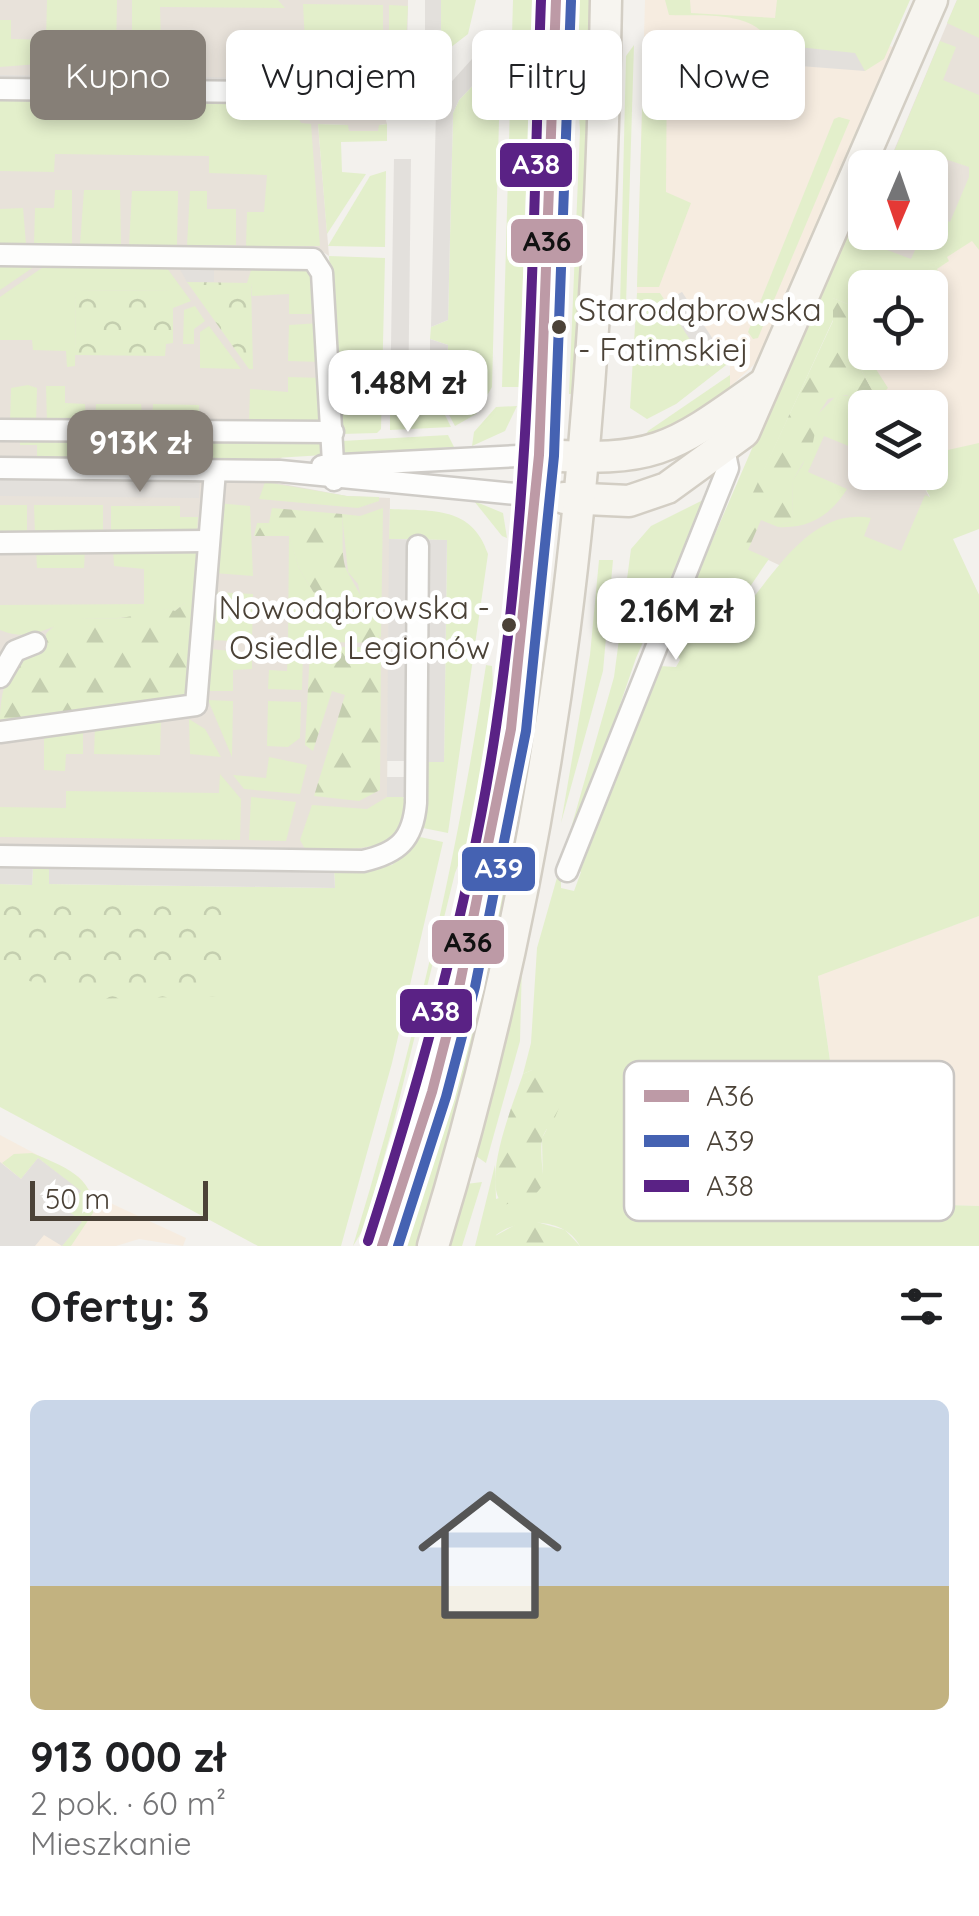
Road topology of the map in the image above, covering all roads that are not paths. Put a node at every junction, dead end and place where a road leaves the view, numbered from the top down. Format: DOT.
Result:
graph roads {
  1 [pos="556,0"];
  2 [pos="606,0"];
  3 [pos="932,0"];
  4 [pos="0,89"];
  5 [pos="226,92"];
  6 [pos="0,255"];
  7 [pos="762,385"];
  8 [pos="0,430"];
  9 [pos="332,432"];
  10 [pos="724,448"];
  11 [pos="539,455"];
  12 [pos="587,458"];
  13 [pos="0,468"];
  14 [pos="215,471"];
  15 [pos="334,472"];
  16 [pos="536,496"];
  17 [pos="582,499"];
  18 [pos="208,541"];
  19 [pos="0,543"];
  20 [pos="418,546"];
  21 [pos="0,640"];
  22 [pos="35,643"];
  23 [pos="2,672"];
  24 [pos="0,732"];
  25 [pos="0,856"];
  26 [pos="567,871"];
  27 [pos="382,1246"];
  28 [pos="433,1246"];
  1 -- 11 [label="street"];
  2 -- 12 [label="street"];
  3 -- 7 [label="street"];
  4 -- 5 [label="street"];
  6 -- 9 [label="street"];
  7 -- 10 [label="street"];
  7 -- 12 [label="street"];
  8 -- 9 [label="street"];
  9 -- 15 [label="street"];
  10 -- 17 [label="street"];
  10 -- 26 [label="street"];
  11 -- 12 [label="street"];
  11 -- 15 [label="street"];
  11 -- 16 [label="street"];
  12 -- 17 [label="street"];
  13 -- 14 [label="street"];
  14 -- 15 [label="street"];
  14 -- 18 [label="street"];
  15 -- 16 [label="street"];
  16 -- 17 [label="street"];
  16 -- 27 [label="street"];
  17 -- 28 [label="street"];
  18 -- 19 [label="street"];
  18 -- 24 [label="street"];
  20 -- 25 [label="street"];
  21 -- 23 [label="street"];
  22 -- 23 [label="street"];
}
